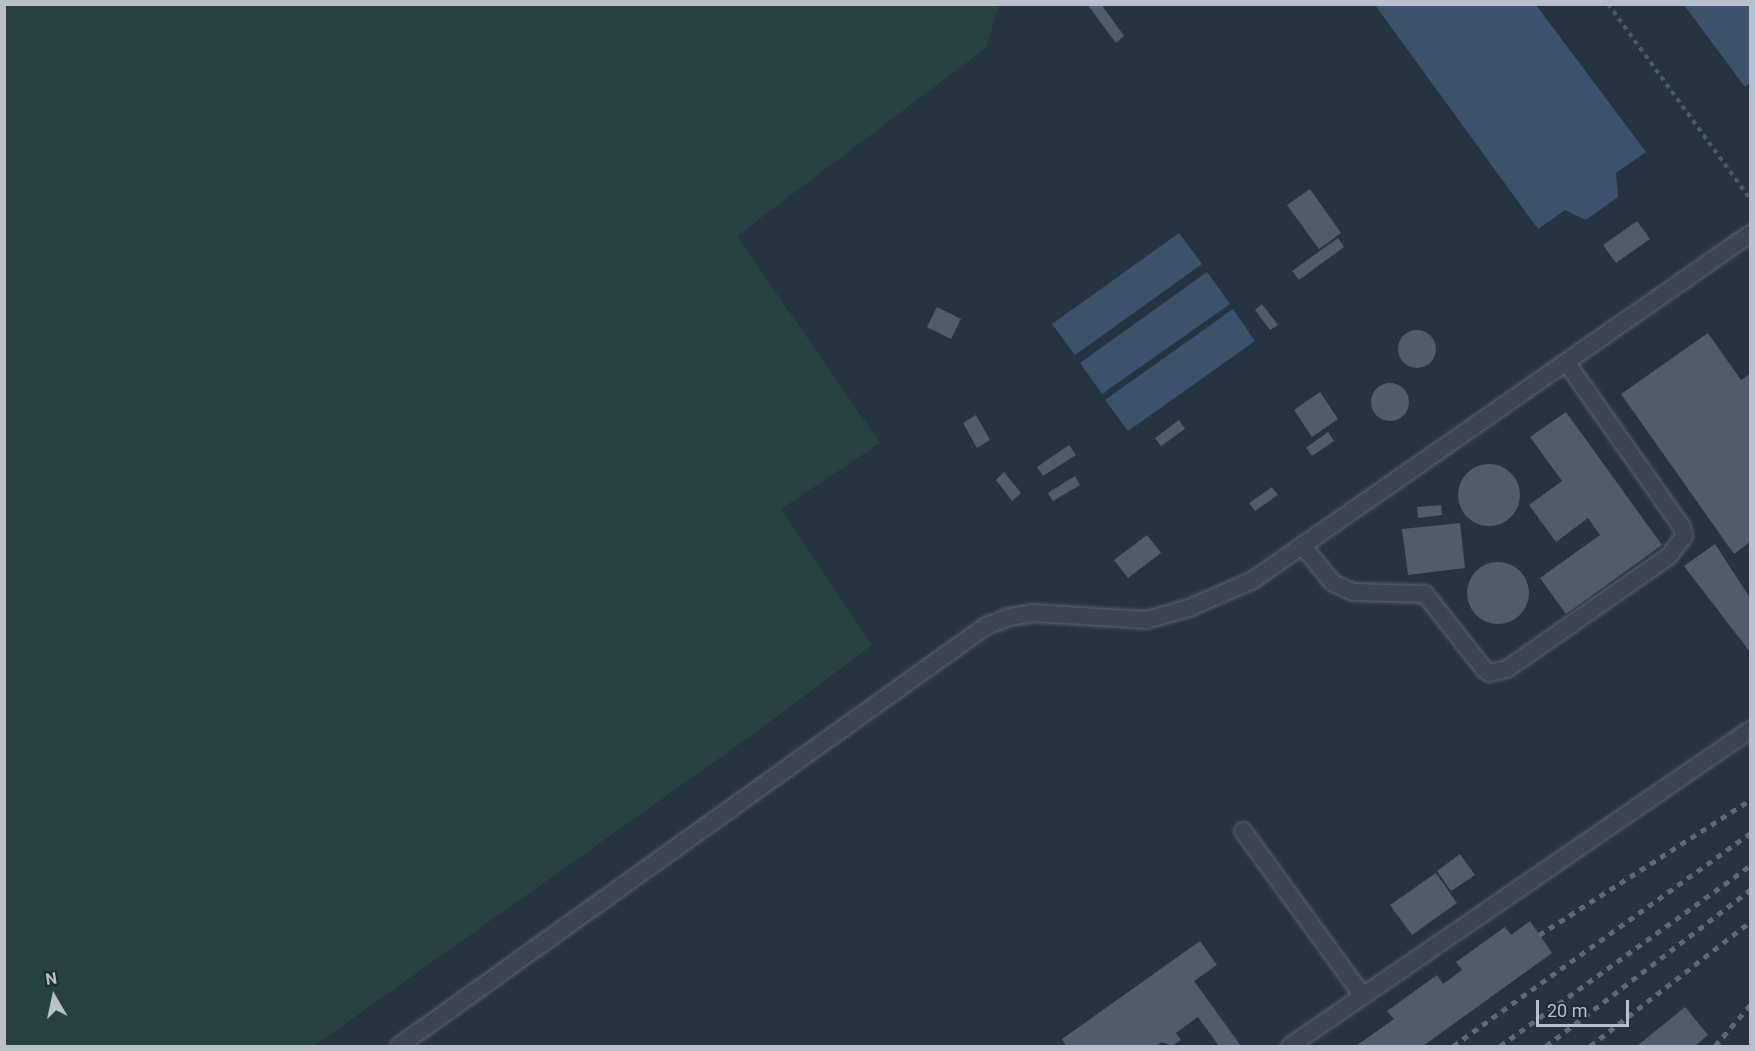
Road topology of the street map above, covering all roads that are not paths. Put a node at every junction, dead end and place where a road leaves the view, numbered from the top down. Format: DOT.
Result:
graph roads {
  1 [pos="1750,234"];
  2 [pos="1566,362"];
  3 [pos="1302,545"];
  4 [pos="1750,730"];
  5 [pos="1243,831"];
  6 [pos="1363,996"];
  7 [pos="399,1047"];
  8 [pos="1290,1047"];
  1 -- 2 [label="lane"];
  2 -- 3 [label="lane"];
  2 -- 3 [label="lane"];
  3 -- 7 [label="lane"];
  4 -- 6 [label="lane"];
  5 -- 6 [label="lane"];
  6 -- 8 [label="lane"];
}
